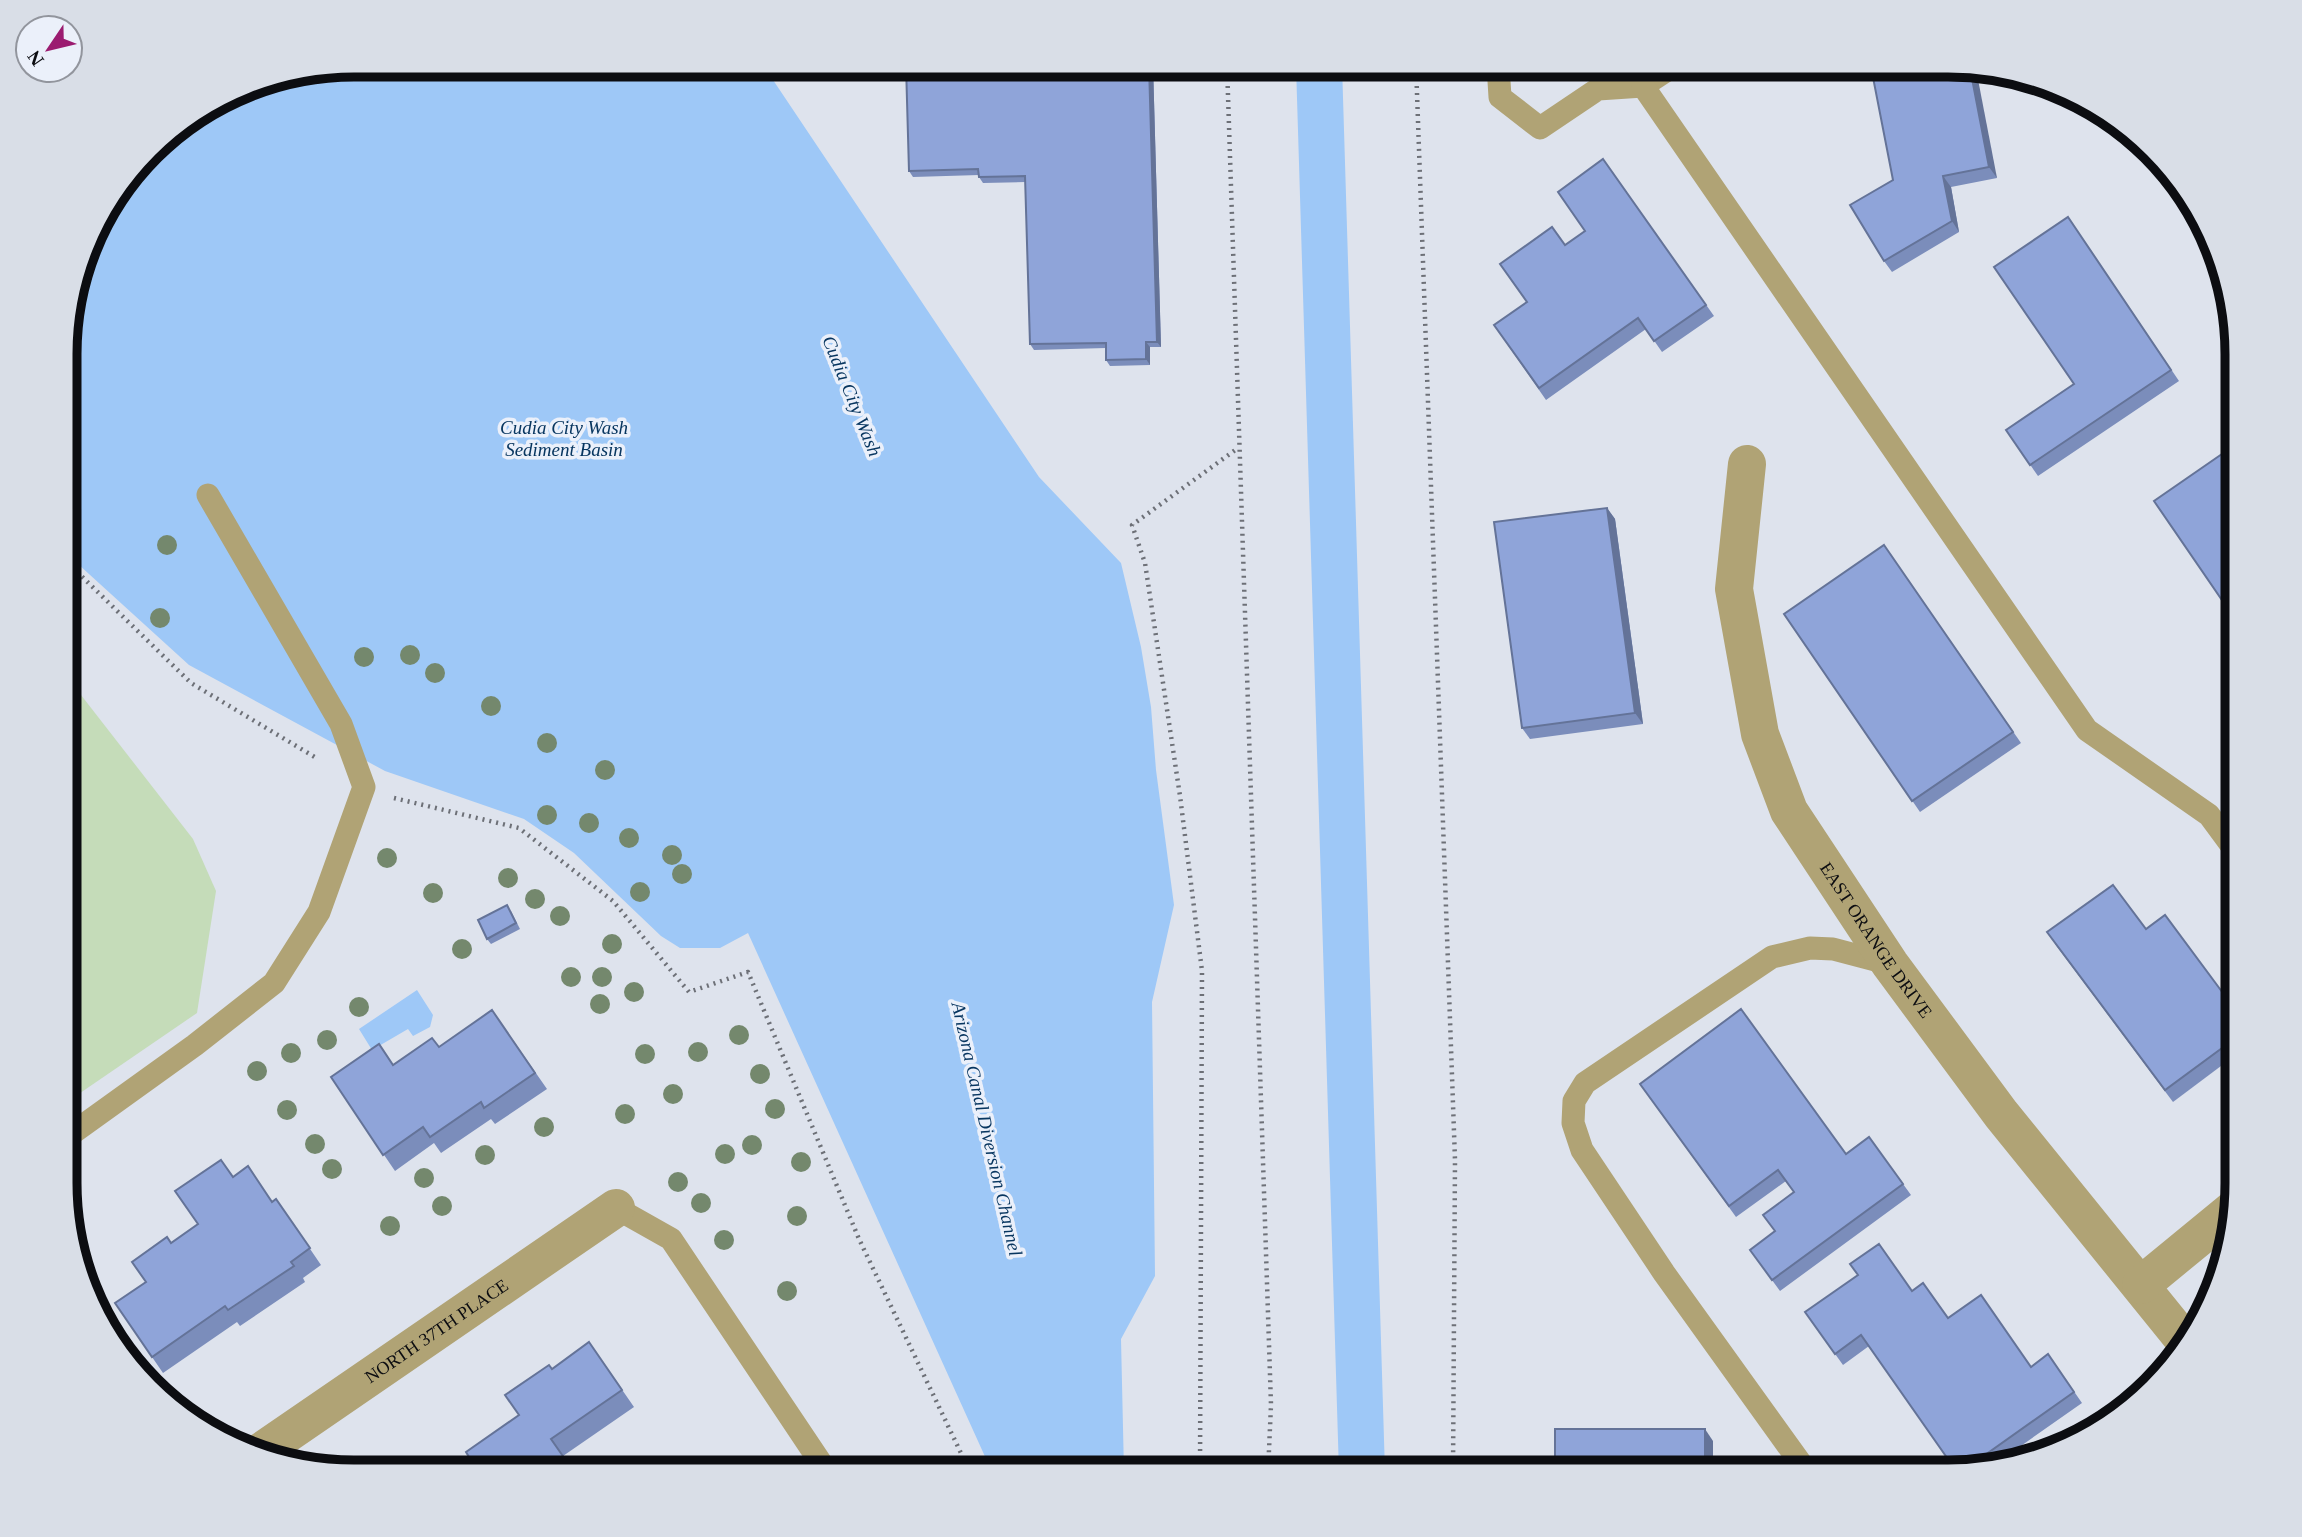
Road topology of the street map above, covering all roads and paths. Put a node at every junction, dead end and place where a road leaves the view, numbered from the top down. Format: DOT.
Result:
graph roads {
  1 [pos="1227,77"];
  2 [pos="1416,77"];
  3 [pos="1499,77"];
  4 [pos="1657,77"];
  5 [pos="1643,86"];
  6 [pos="1239,448"];
  7 [pos="1747,464"];
  8 [pos="208,495"];
  9 [pos="77,572"];
  10 [pos="364,787"];
  11 [pos="2225,837"];
  12 [pos="1890,964"];
  13 [pos="77,1130"];
  14 [pos="616,1208"];
  15 [pos="2223,1218"];
  16 [pos="2141,1285"];
  17 [pos="2180,1334"];
  18 [pos="269,1446"];
  19 [pos="819,1460"];
  20 [pos="964,1460"];
  21 [pos="1200,1460"];
  22 [pos="1268,1460"];
  23 [pos="1453,1460"];
  24 [pos="1798,1460"];
  1 -- 6 [label="path"];
  2 -- 23 [label="path"];
  3 -- 5 [label="lane"];
  4 -- 5 [label="lane"];
  5 -- 11 [label="lane"];
  6 -- 21 [label="path"];
  6 -- 22 [label="path"];
  7 -- 12 [label="street, EAST ORANGE DRIVE"];
  8 -- 10 [label="lane"];
  9 -- 10 [label="path"];
  10 -- 13 [label="lane"];
  10 -- 20 [label="path"];
  12 -- 16 [label="street, EAST ORANGE DRIVE"];
  12 -- 24 [label="lane"];
  14 -- 18 [label="street, NORTH 37TH PLACE"];
  14 -- 19 [label="lane"];
  15 -- 16 [label="street"];
  16 -- 17 [label="street, EAST ORANGE DRIVE"];
}
